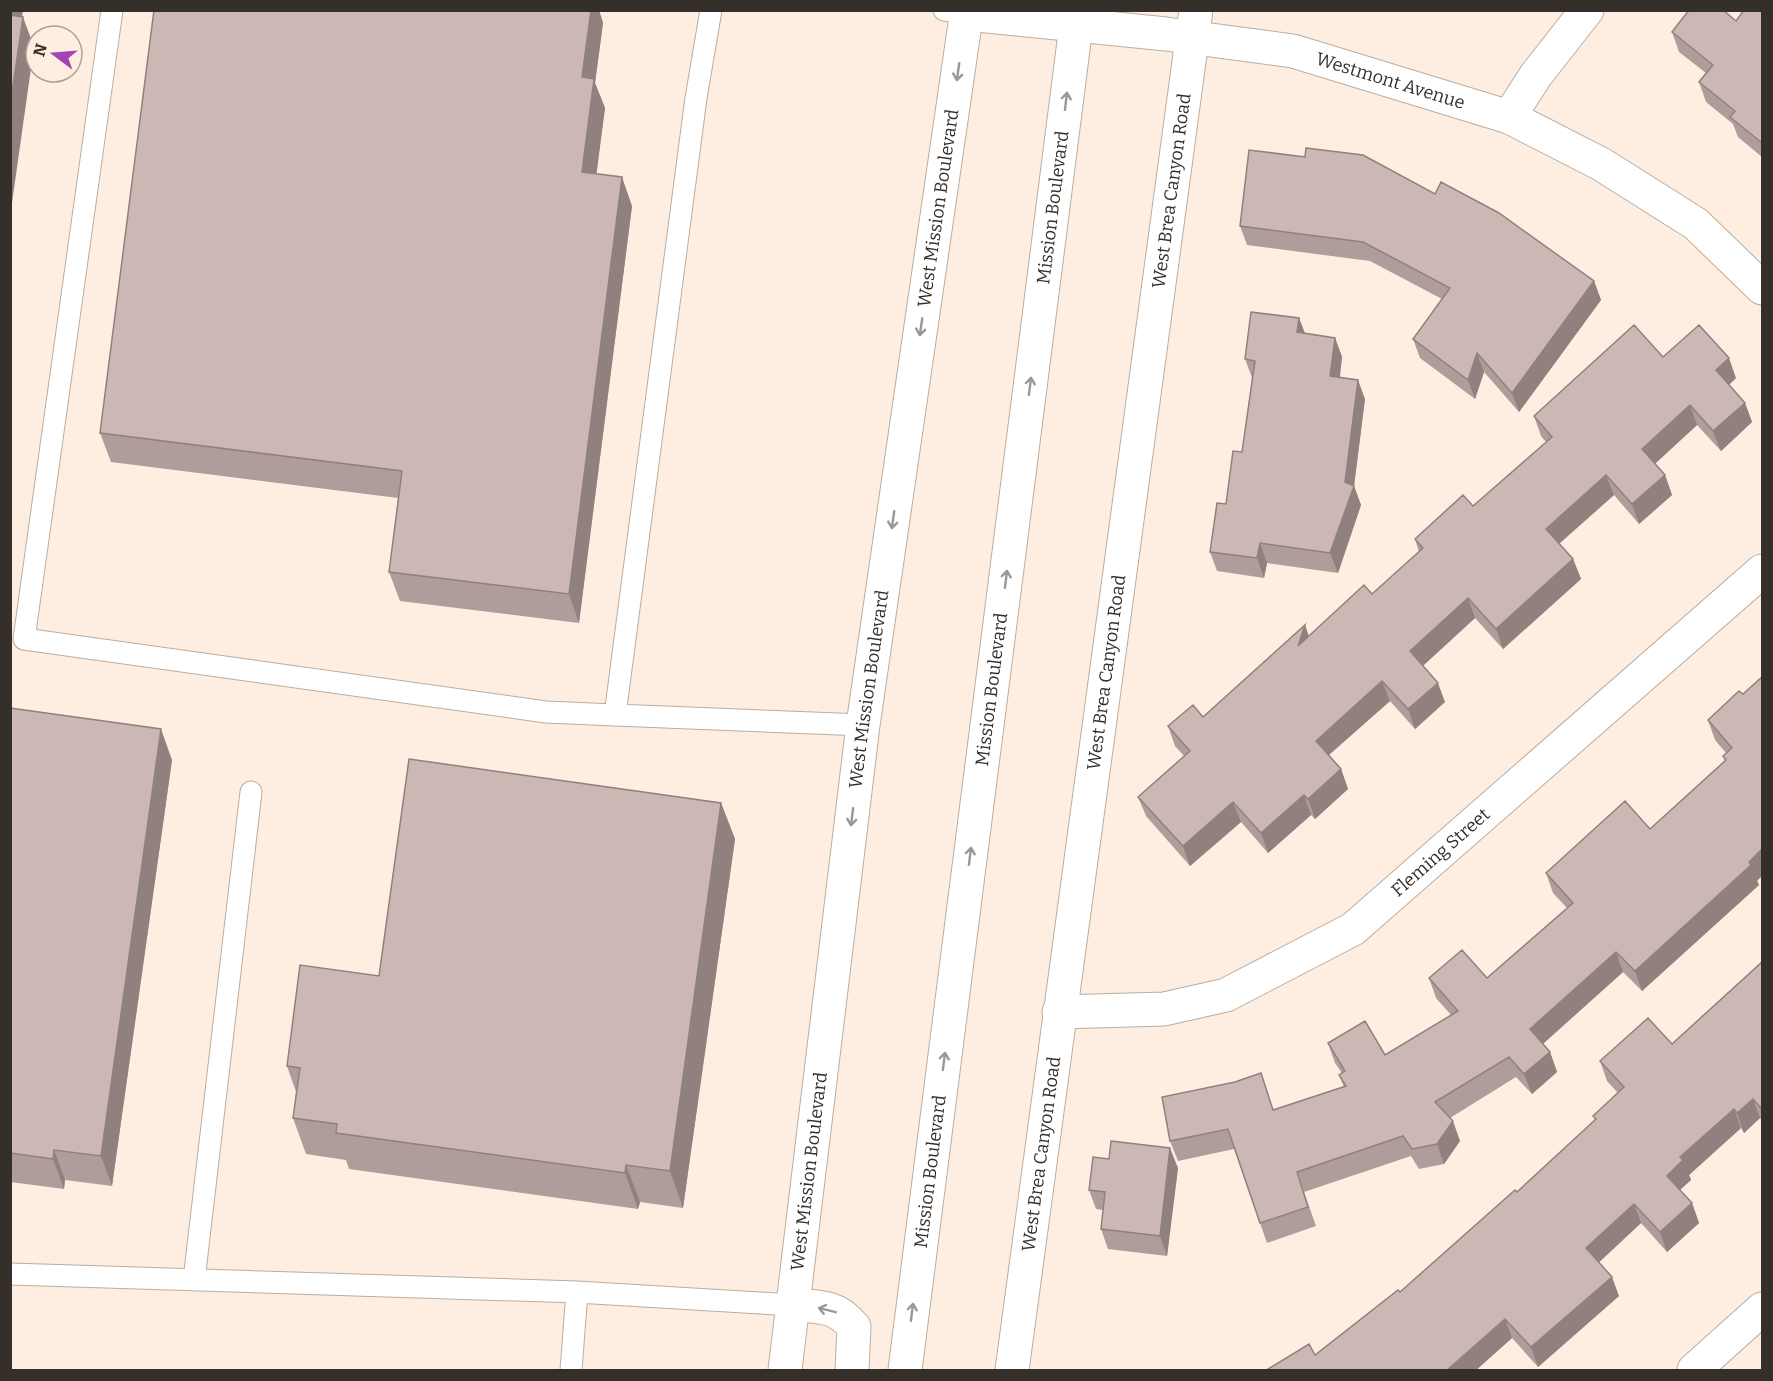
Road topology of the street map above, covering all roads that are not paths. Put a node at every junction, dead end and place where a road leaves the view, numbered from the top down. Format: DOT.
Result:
graph roads {
  1 [pos="112,10"];
  2 [pos="711,10"];
  3 [pos="1587,10"];
  4 [pos="959,12"];
  5 [pos="1077,17"];
  6 [pos="1194,24"];
  7 [pos="1509,117"];
  8 [pos="1762,288"];
  9 [pos="1762,572"];
  10 [pos="615,714"];
  11 [pos="863,725"];
  12 [pos="251,792"];
  13 [pos="1059,1012"];
  14 [pos="10,1274"];
  15 [pos="194,1280"];
  16 [pos="577,1292"];
  17 [pos="793,1305"];
  18 [pos="1762,1309"];
  19 [pos="571,1371"];
  20 [pos="785,1371"];
  21 [pos="852,1371"];
  22 [pos="905,1371"];
  23 [pos="1012,1371"];
  24 [pos="1694,1371"];
  1 -- 10 [label="lane"];
  2 -- 10 [label="lane"];
  3 -- 7 [label="street"];
  4 -- 5 [label="street, Westmont Avenue"];
  4 -- 11 [label="street, West Mission Boulevard, one-way"];
  5 -- 6 [label="street, Westmont Avenue"];
  22 -- 5 [label="street, Mission Boulevard, one-way"];
  6 -- 7 [label="street, Westmont Avenue"];
  6 -- 13 [label="street, West Brea Canyon Road"];
  7 -- 8 [label="street, Westmont Avenue"];
  9 -- 13 [label="street, Fleming Street"];
  10 -- 11 [label="lane"];
  11 -- 17 [label="street, West Mission Boulevard, one-way"];
  12 -- 15 [label="lane"];
  13 -- 23 [label="street, West Brea Canyon Road"];
  14 -- 15 [label="lane"];
  15 -- 16 [label="lane"];
  16 -- 17 [label="lane"];
  16 -- 19 [label="lane"];
  17 -- 20 [label="street, West Mission Boulevard"];
  21 -- 17 [label="street, one-way"];
  18 -- 24 [label="street"];
}
